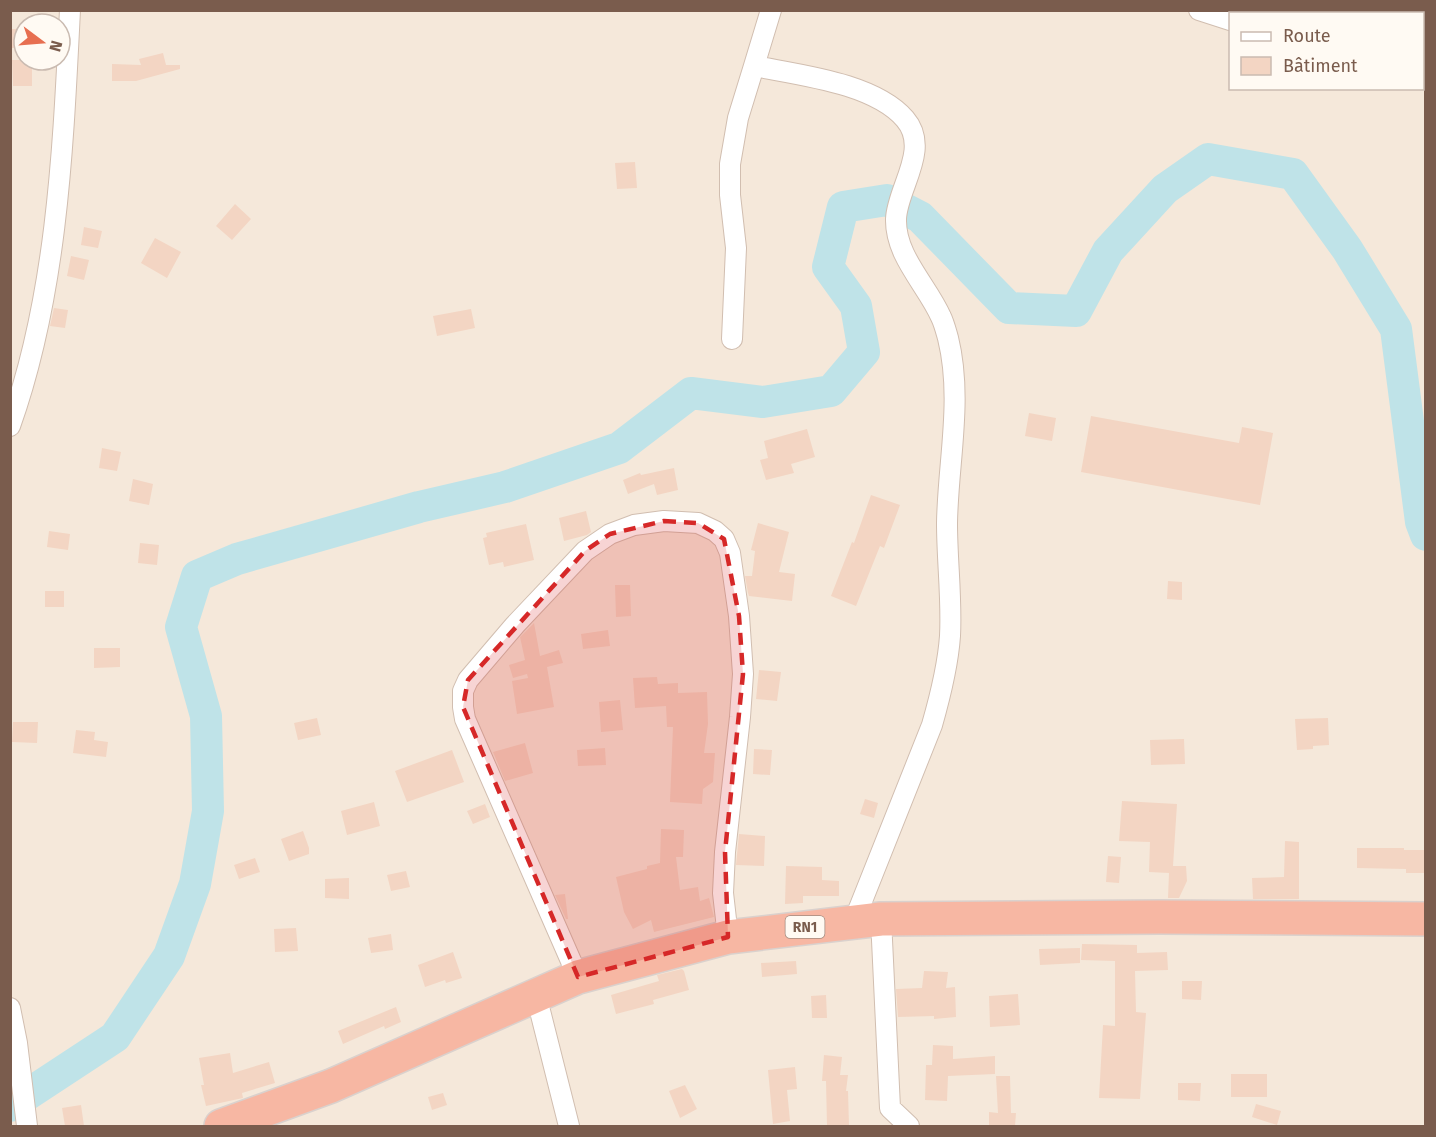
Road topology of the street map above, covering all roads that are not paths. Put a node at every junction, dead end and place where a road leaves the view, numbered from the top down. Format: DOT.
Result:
graph roads {
  1 [pos="70,10"];
  2 [pos="771,10"];
  3 [pos="1199,10"];
  4 [pos="1229,20"];
  5 [pos="754,66"];
  6 [pos="732,339"];
  7 [pos="10,426"];
  8 [pos="1425,919"];
  9 [pos="867,920"];
  10 [pos="728,937"];
  11 [pos="578,977"];
  12 [pos="536,995"];
  13 [pos="10,1008"];
  14 [pos="890,1118"];
  15 [pos="26,1122"];
  16 [pos="221,1126"];
  17 [pos="569,1126"];
  18 [pos="909,1126"];
  1 -- 7 [label="street"];
  2 -- 5 [label="street"];
  3 -- 4 [label="street"];
  5 -- 6 [label="street"];
  5 -- 9 [label="street"];
  8 -- 9 [label="highway, RN1"];
  9 -- 10 [label="highway, RN1"];
  9 -- 14 [label="street"];
  10 -- 11 [label="highway, RN1"];
  10 -- 11 [label="street"];
  11 -- 12 [label="highway, RN1"];
  12 -- 16 [label="highway, RN1"];
  12 -- 17 [label="street"];
  13 -- 15 [label="street"];
  14 -- 18 [label="street"];
}
